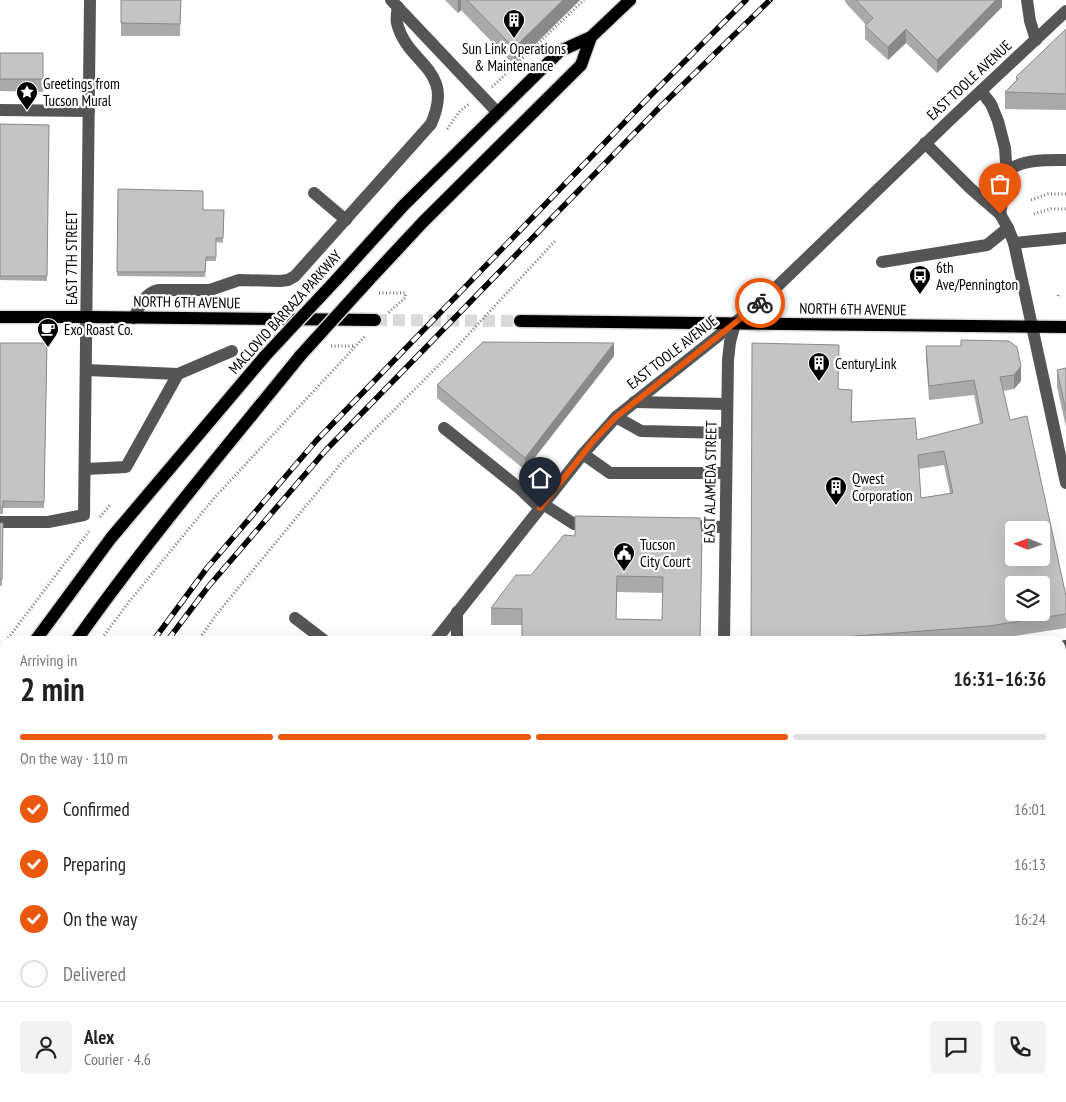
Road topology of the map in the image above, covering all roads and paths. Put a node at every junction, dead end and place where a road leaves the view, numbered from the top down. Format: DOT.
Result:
graph roads {
  1 [pos="90,0"];
  2 [pos="584,0"];
  3 [pos="630,0"];
  4 [pos="1027,0"];
  5 [pos="394,4"];
  6 [pos="1066,11"];
  7 [pos="591,38"];
  8 [pos="1036,40"];
  9 [pos="501,80"];
  10 [pos="980,91"];
  11 [pos="0,110"];
  12 [pos="89,112"];
  13 [pos="497,112"];
  14 [pos="925,143"];
  15 [pos="1066,160"];
  16 [pos="1007,171"];
  17 [pos="314,193"];
  18 [pos="1066,194"];
  19 [pos="983,199"];
  20 [pos="1030,200"];
  21 [pos="1066,209"];
  22 [pos="1000,214"];
  23 [pos="1034,214"];
  24 [pos="346,220"];
  25 [pos="1008,228"];
  26 [pos="1066,238"];
  27 [pos="554,241"];
  28 [pos="1014,243"];
  29 [pos="882,262"];
  30 [pos="87,316"];
  31 [pos="0,317"];
  32 [pos="134,318"];
  33 [pos="374,320"];
  34 [pos="520,321"];
  35 [pos="735,324"];
  36 [pos="1032,327"];
  37 [pos="1066,327"];
  38 [pos="232,351"];
  39 [pos="87,370"];
  40 [pos="178,374"];
  41 [pos="634,402"];
  42 [pos="727,404"];
  43 [pos="616,417"];
  44 [pos="444,428"];
  45 [pos="727,432"];
  46 [pos="583,454"];
  47 [pos="86,469"];
  48 [pos="726,472"];
  49 [pos="1066,483"];
  50 [pos="110,505"];
  51 [pos="542,506"];
  52 [pos="98,520"];
  53 [pos="0,522"];
  54 [pos="602,525"];
  55 [pos="676,526"];
  56 [pos="93,527"];
  57 [pos="725,527"];
  58 [pos="457,612"];
  59 [pos="295,618"];
  60 [pos="11,636"];
  61 [pos="39,636"];
  62 [pos="80,636"];
  63 [pos="201,636"];
  64 [pos="318,636"];
  65 [pos="439,636"];
  66 [pos="457,636"];
  67 [pos="724,636"];
  1 -- 12 [label="street, EAST 7TH STREET"];
  2 -- 9 [label="path"];
  3 -- 7 [label="main road, MACLOVIO BARRAZA PARKWAY"];
  4 -- 8 [label="street"];
  5 -- 13 [label="street"];
  5 -- 24 [label="street"];
  6 -- 8 [label="street, EAST TOOLE AVENUE"];
  7 -- 13 [label="main road, MACLOVIO BARRAZA PARKWAY"];
  7 -- 62 [label="main road, MACLOVIO BARRAZA PARKWAY, bridge"];
  8 -- 10 [label="street, EAST TOOLE AVENUE"];
  10 -- 14 [label="street, EAST TOOLE AVENUE"];
  10 -- 16 [label="street"];
  11 -- 12 [label="street"];
  12 -- 30 [label="street, EAST 7TH STREET"];
  13 -- 61 [label="main road, MACLOVIO BARRAZA PARKWAY, bridge"];
  14 -- 19 [label="street"];
  14 -- 35 [label="street, EAST TOOLE AVENUE"];
  15 -- 16 [label="street"];
  16 -- 19 [label="street"];
  16 -- 22 [label="street"];
  17 -- 24 [label="street"];
  18 -- 20 [label="path"];
  19 -- 22 [label="street"];
  21 -- 23 [label="path"];
  22 -- 25 [label="street"];
  24 -- 32 [label="street"];
  25 -- 28 [label="street"];
  25 -- 29 [label="street"];
  26 -- 28 [label="street"];
  27 -- 63 [label="path"];
  28 -- 36 [label="street"];
  30 -- 31 [label="main road, NORTH 6TH AVENUE"];
  30 -- 32 [label="main road, NORTH 6TH AVENUE"];
  30 -- 39 [label="street, EAST 7TH STREET"];
  32 -- 33 [label="main road, NORTH 6TH AVENUE"];
  34 -- 35 [label="main road, NORTH 6TH AVENUE"];
  35 -- 36 [label="main road, NORTH 6TH AVENUE"];
  35 -- 41 [label="street, EAST TOOLE AVENUE"];
  35 -- 42 [label="street, EAST ALAMEDA STREET"];
  36 -- 37 [label="main road, NORTH 6TH AVENUE"];
  36 -- 49 [label="street"];
  38 -- 40 [label="street"];
  39 -- 40 [label="street"];
  39 -- 47 [label="street, EAST 7TH STREET"];
  40 -- 47 [label="street"];
  41 -- 42 [label="street"];
  41 -- 43 [label="street, EAST TOOLE AVENUE"];
  42 -- 45 [label="street, EAST ALAMEDA STREET"];
  43 -- 45 [label="street"];
  43 -- 46 [label="street, EAST TOOLE AVENUE"];
  44 -- 51 [label="street"];
  45 -- 48 [label="street, EAST ALAMEDA STREET"];
  46 -- 48 [label="street"];
  46 -- 51 [label="street, EAST TOOLE AVENUE"];
  47 -- 53 [label="street, EAST 7TH STREET"];
  48 -- 57 [label="street, EAST ALAMEDA STREET"];
  50 -- 52 [label="path"];
  51 -- 54 [label="street"];
  51 -- 58 [label="street, EAST TOOLE AVENUE"];
  55 -- 57 [label="street"];
  56 -- 60 [label="path"];
  57 -- 67 [label="street, EAST ALAMEDA STREET"];
  58 -- 65 [label="street, EAST TOOLE AVENUE"];
  58 -- 66 [label="street"];
  59 -- 64 [label="street"];
}
